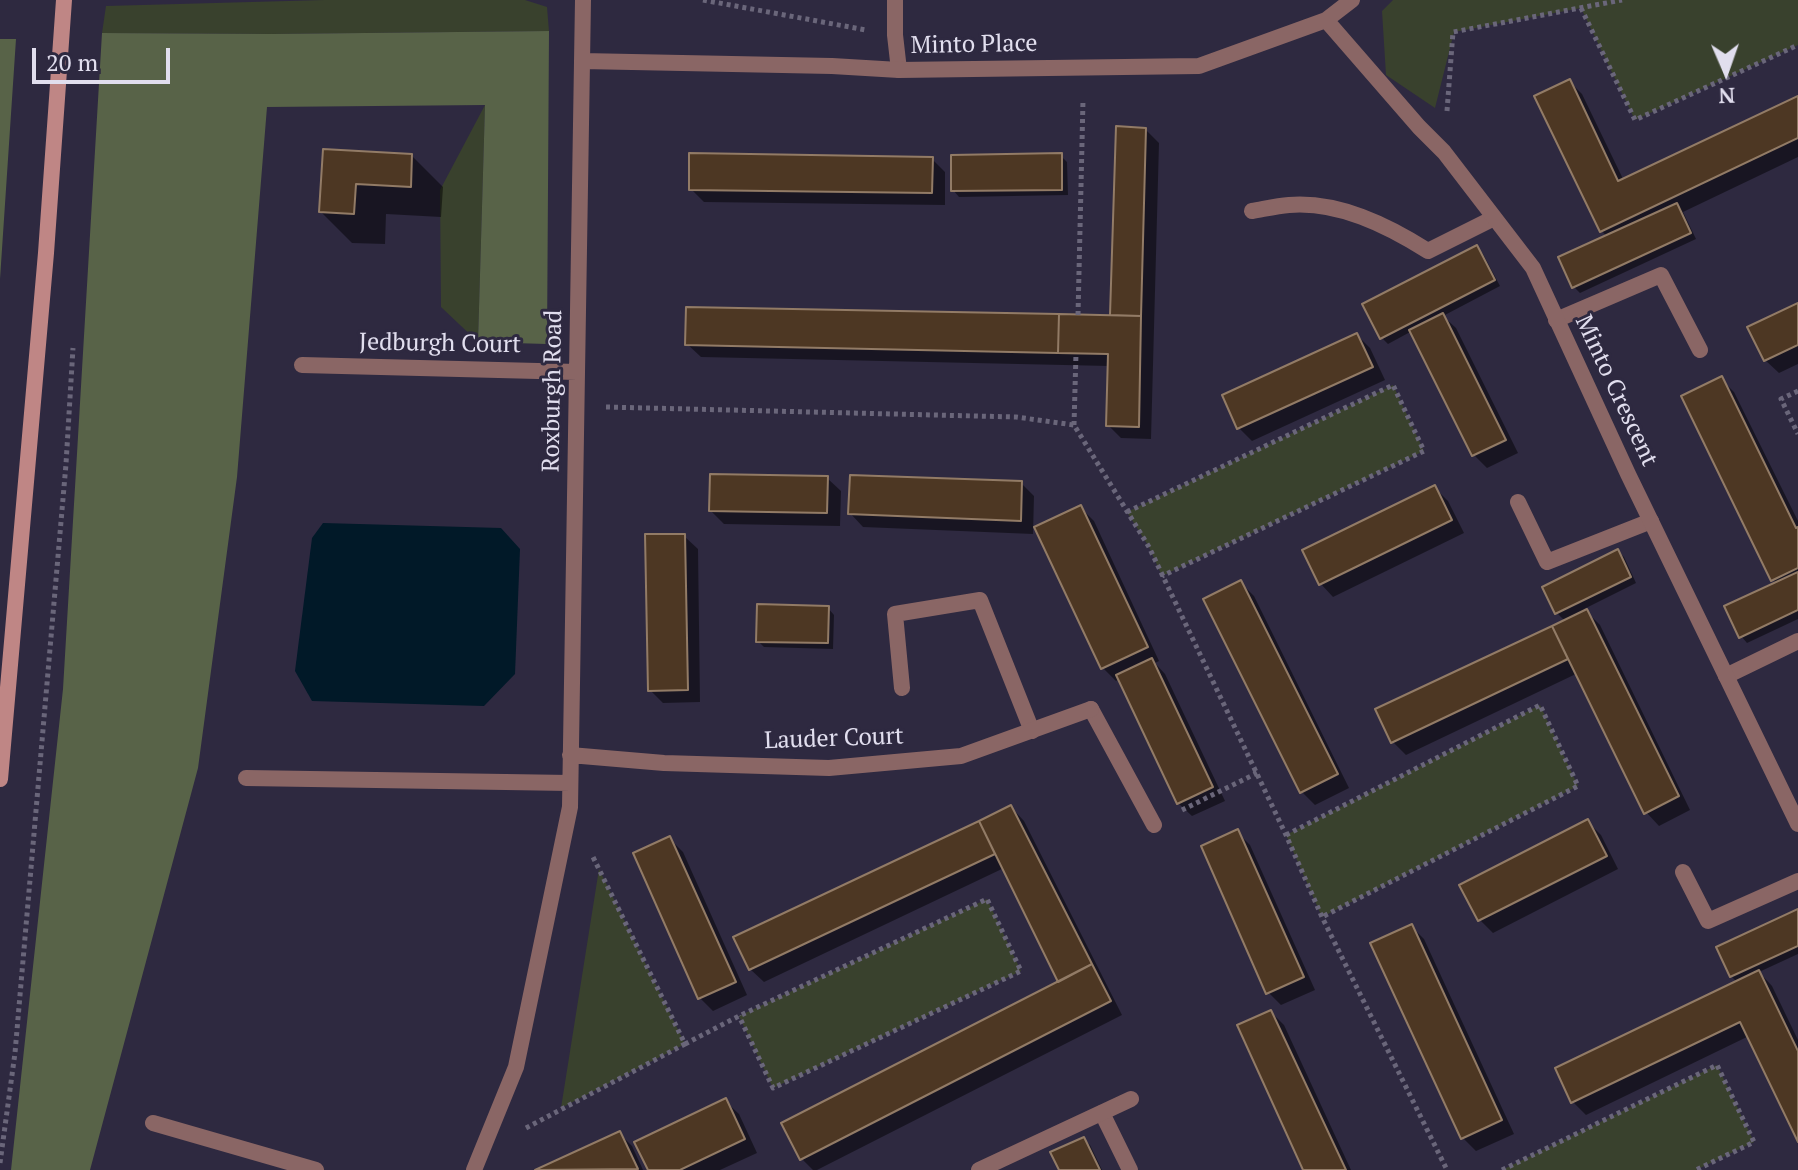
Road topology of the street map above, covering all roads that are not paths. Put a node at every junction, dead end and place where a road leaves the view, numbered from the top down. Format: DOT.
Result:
graph roads {
  1 [pos="64,0"];
  2 [pos="583,0"];
  3 [pos="895,0"];
  4 [pos="1352,0"];
  5 [pos="1326,20"];
  6 [pos="582,61"];
  7 [pos="899,70"];
  8 [pos="1252,211"];
  9 [pos="1494,218"];
  10 [pos="1556,320"];
  11 [pos="1700,350"];
  12 [pos="302,365"];
  13 [pos="577,372"];
  14 [pos="1518,502"];
  15 [pos="1651,521"];
  16 [pos="1798,641"];
  17 [pos="1726,676"];
  18 [pos="902,688"];
  19 [pos="1032,731"];
  20 [pos="570,755"];
  21 [pos="246,778"];
  22 [pos="0,779"];
  23 [pos="570,783"];
  24 [pos="1798,824"];
  25 [pos="1154,825"];
  26 [pos="1683,872"];
  27 [pos="1798,881"];
  28 [pos="1131,1099"];
  29 [pos="1102,1113"];
  30 [pos="153,1123"];
  31 [pos="316,1170"];
  32 [pos="474,1170"];
  33 [pos="979,1170"];
  34 [pos="1130,1170"];
  1 -- 22 [label="main road"];
  2 -- 6 [label="street, Roxburgh Road"];
  3 -- 7 [label="street"];
  4 -- 5 [label="street, Minto Place"];
  5 -- 7 [label="street, Minto Place"];
  5 -- 9 [label="street, Minto Crescent"];
  6 -- 7 [label="street, Minto Place"];
  6 -- 13 [label="street, Roxburgh Road"];
  8 -- 9 [label="street"];
  9 -- 10 [label="street, Minto Crescent"];
  10 -- 11 [label="street"];
  10 -- 15 [label="street, Minto Crescent"];
  12 -- 13 [label="street, Jedburgh Court"];
  13 -- 20 [label="street, Roxburgh Road"];
  14 -- 15 [label="street"];
  15 -- 17 [label="street, Minto Crescent"];
  16 -- 17 [label="street"];
  17 -- 24 [label="street, Minto Crescent"];
  18 -- 19 [label="street"];
  19 -- 20 [label="street, Lauder Court"];
  19 -- 25 [label="street, Lauder Court"];
  20 -- 23 [label="street, Roxburgh Road"];
  21 -- 23 [label="street"];
  23 -- 32 [label="street, Roxburgh Road"];
  26 -- 27 [label="street"];
  28 -- 29 [label="street"];
  29 -- 33 [label="street"];
  29 -- 34 [label="street"];
  30 -- 31 [label="street"];
}
